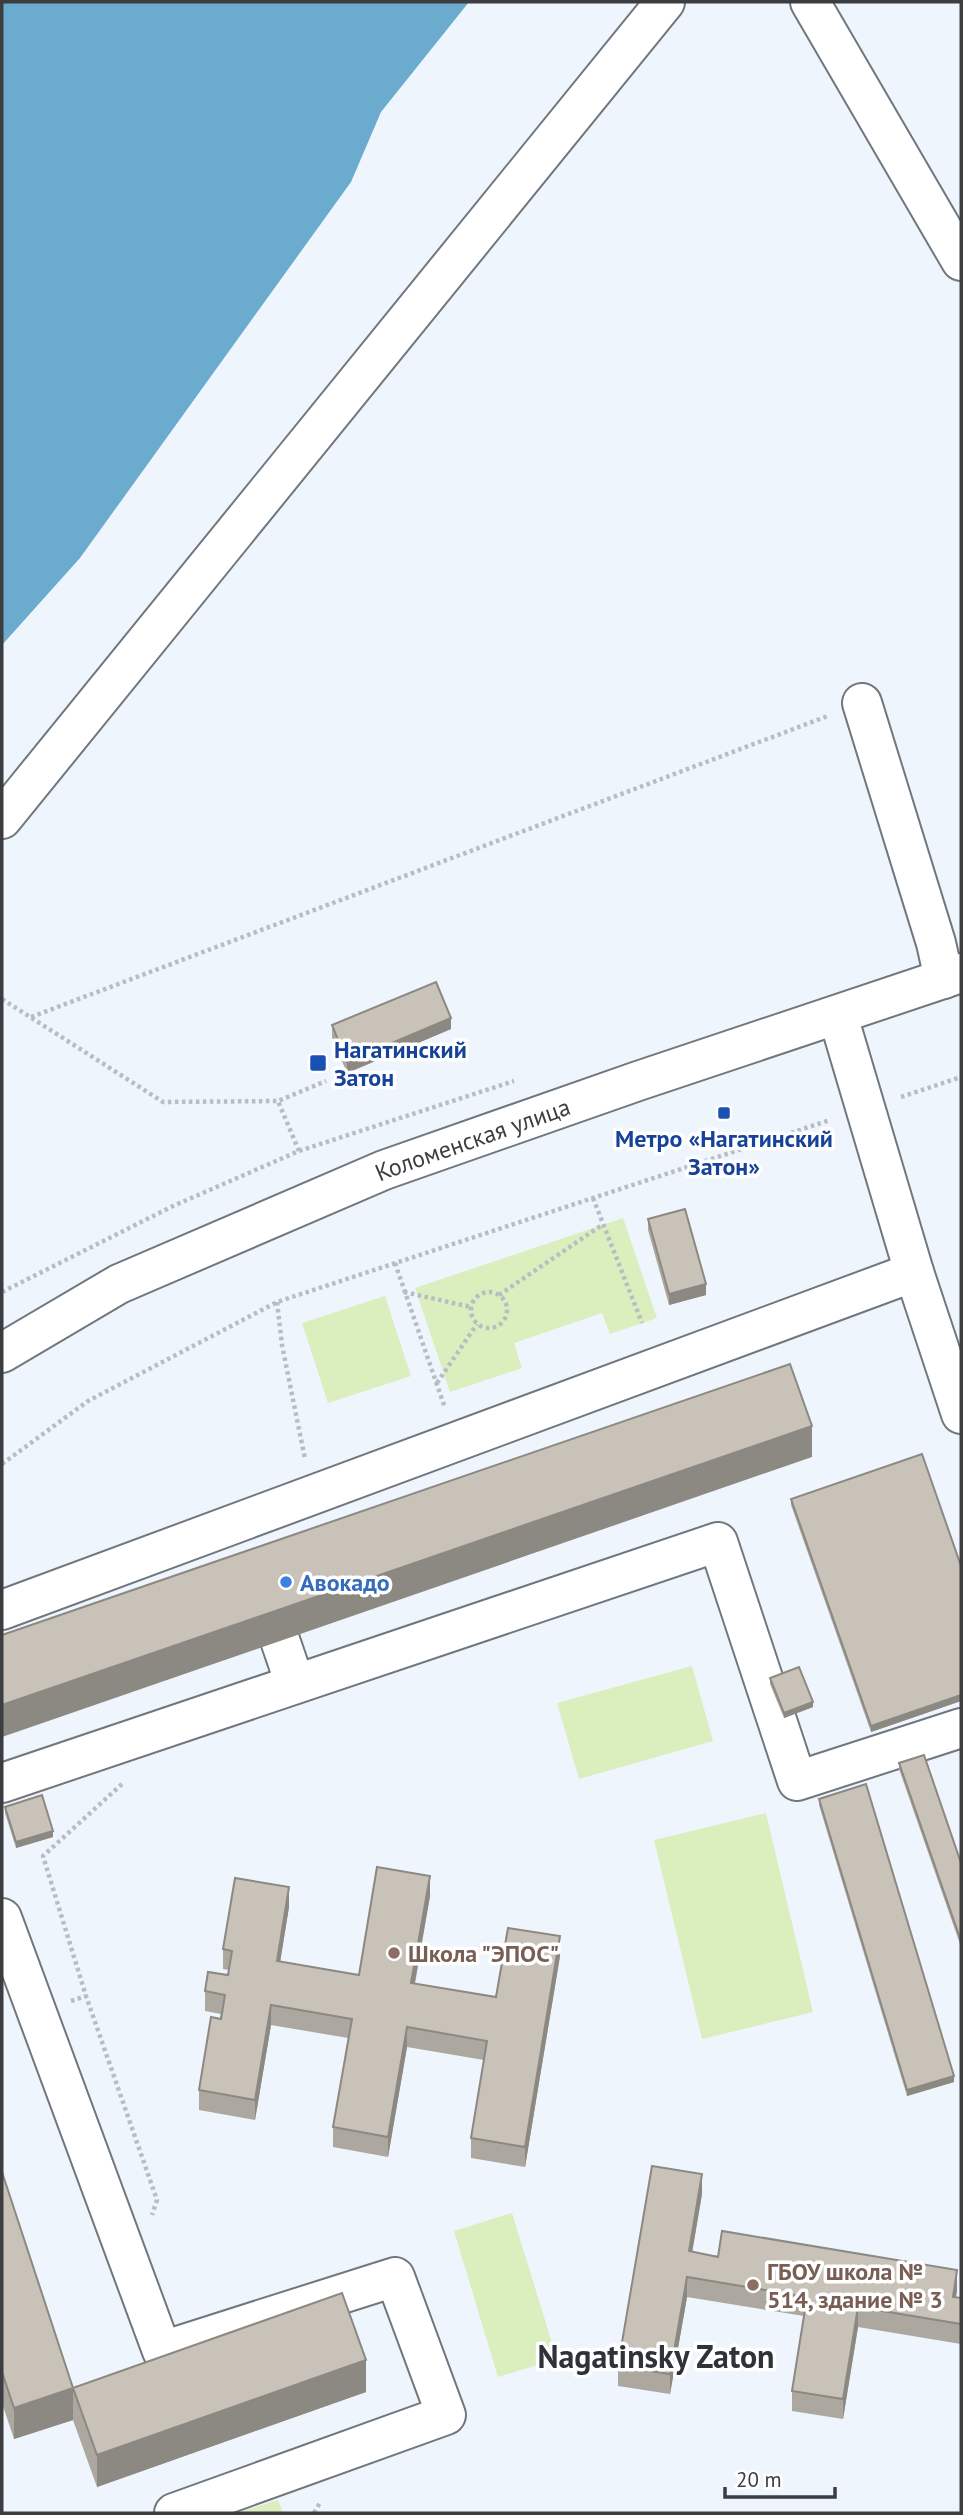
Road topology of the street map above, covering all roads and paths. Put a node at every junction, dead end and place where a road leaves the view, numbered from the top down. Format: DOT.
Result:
graph roads {
  1 [pos="666,2"];
  2 [pos="810,2"];
  3 [pos="961,261"];
  4 [pos="862,703"];
  5 [pos="2,818"];
  6 [pos="953,976"];
  7 [pos="2,999"];
  8 [pos="838,1016"];
  9 [pos="31,1017"];
  10 [pos="961,1077"];
  11 [pos="326,1082"];
  12 [pos="278,1101"];
  13 [pos="866,1108"];
  14 [pos="593,1198"];
  15 [pos="602,1225"];
  16 [pos="395,1263"];
  17 [pos="914,1272"];
  18 [pos="2,1292"];
  19 [pos="404,1292"];
  20 [pos="499,1296"];
  21 [pos="277,1302"];
  22 [pos="471,1307"];
  23 [pos="642,1322"];
  24 [pos="477,1324"];
  25 [pos="2,1353"];
  26 [pos="436,1384"];
  27 [pos="961,1414"];
  28 [pos="456,1442"];
  29 [pos="2,1464"];
  30 [pos="312,1495"];
  31 [pos="2,1610"];
  32 [pos="280,1640"];
  33 [pos="295,1684"];
  34 [pos="961,1728"];
  35 [pos="2,1783"];
  36 [pos="122,1783"];
  37 [pos="2,1917"];
  38 [pos="131,2267"];
  39 [pos="174,2513"];
  1 -- 5 [label="street"];
  2 -- 3 [label="street"];
  4 -- 6 [label="street"];
  4 -- 9 [label="path"];
  6 -- 8 [label="street, Коломенская улица"];
  7 -- 9 [label="path"];
  8 -- 13 [label="street"];
  8 -- 25 [label="street, Коломенская улица"];
  9 -- 12 [label="path"];
  10 -- 13 [label="path"];
  11 -- 12 [label="path"];
  12 -- 18 [label="path"];
  13 -- 14 [label="path"];
  13 -- 17 [label="street"];
  14 -- 15 [label="path"];
  14 -- 16 [label="path"];
  15 -- 20 [label="path"];
  15 -- 23 [label="path"];
  16 -- 19 [label="path"];
  16 -- 21 [label="path"];
  17 -- 27 [label="street"];
  17 -- 28 [label="street"];
  19 -- 22 [label="path"];
  19 -- 26 [label="path"];
  20 -- 22 [label="path"];
  20 -- 24 [label="path"];
  21 -- 29 [label="path"];
  21 -- 30 [label="path"];
  22 -- 24 [label="path"];
  24 -- 26 [label="path"];
  26 -- 28 [label="path"];
  28 -- 30 [label="street"];
  30 -- 31 [label="street"];
  32 -- 33 [label="street"];
  33 -- 34 [label="street"];
  33 -- 35 [label="street"];
  36 -- 38 [label="path"];
  37 -- 38 [label="street"];
  38 -- 39 [label="street"];
}
